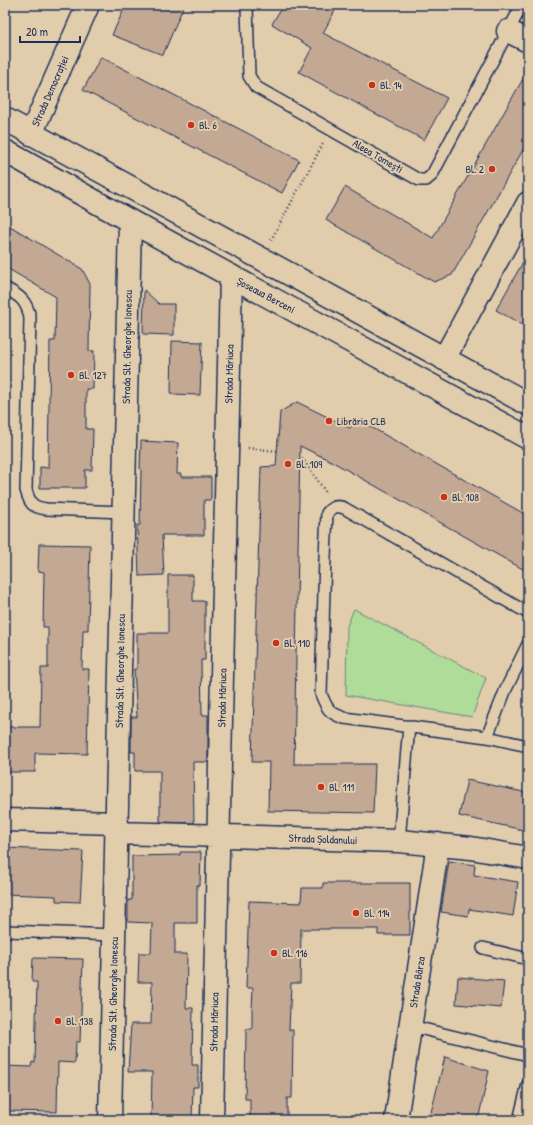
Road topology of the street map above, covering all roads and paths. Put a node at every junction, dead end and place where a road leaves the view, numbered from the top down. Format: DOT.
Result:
graph roads {
  1 [pos="88,5"];
  2 [pos="247,5"];
  3 [pos="522,5"];
  4 [pos="508,31"];
  5 [pos="528,42"];
  6 [pos="5,119"];
  7 [pos="331,129"];
  8 [pos="31,134"];
  9 [pos="5,151"];
  10 [pos="528,203"];
  11 [pos="130,221"];
  12 [pos="262,258"];
  13 [pos="231,276"];
  14 [pos="5,288"];
  15 [pos="444,359"];
  16 [pos="528,404"];
  17 [pos="528,438"];
  18 [pos="228,445"];
  19 [pos="277,451"];
  20 [pos="302,458"];
  21 [pos="335,506"];
  22 [pos="123,512"];
  23 [pos="528,613"];
  24 [pos="528,644"];
  25 [pos="409,726"];
  26 [pos="487,738"];
  27 [pos="528,746"];
  28 [pos="5,820"];
  29 [pos="117,828"];
  30 [pos="218,836"];
  31 [pos="399,841"];
  32 [pos="438,844"];
  33 [pos="528,858"];
  34 [pos="5,931"];
  35 [pos="115,935"];
  36 [pos="483,948"];
  37 [pos="528,959"];
  38 [pos="411,1026"];
  39 [pos="528,1055"];
  40 [pos="528,1084"];
  41 [pos="110,1120"];
  42 [pos="212,1120"];
  43 [pos="396,1120"];
  44 [pos="519,1120"];
  1 -- 8 [label="street, Strada Democrației"];
  2 -- 7 [label="lane, Aleea Tomești"];
  3 -- 4 [label="lane, Aleea Tomești"];
  4 -- 5 [label="street"];
  4 -- 7 [label="lane, Aleea Tomești"];
  6 -- 8 [label="street"];
  7 -- 12 [label="path"];
  8 -- 12 [label="street"];
  9 -- 11 [label="street, Șoseaua Berceni"];
  10 -- 15 [label="street"];
  11 -- 13 [label="street, Șoseaua Berceni"];
  11 -- 22 [label="street, Strada Slt. Gheorghe Ionescu"];
  12 -- 15 [label="street"];
  13 -- 17 [label="street, Șoseaua Berceni"];
  13 -- 18 [label="street, Strada Măriuca"];
  14 -- 22 [label="lane"];
  15 -- 16 [label="street"];
  18 -- 19 [label="path"];
  18 -- 30 [label="street, Strada Măriuca"];
  20 -- 21 [label="path"];
  21 -- 23 [label="lane"];
  21 -- 25 [label="lane"];
  22 -- 29 [label="street, Strada Slt. Gheorghe Ionescu"];
  24 -- 26 [label="lane"];
  25 -- 26 [label="lane"];
  25 -- 31 [label="lane"];
  26 -- 27 [label="lane"];
  28 -- 29 [label="street, Strada Șoldanului"];
  29 -- 30 [label="street, Strada Șoldanului"];
  29 -- 35 [label="street, Strada Slt. Gheorghe Ionescu"];
  30 -- 31 [label="street, Strada Șoldanului"];
  30 -- 42 [label="street, Strada Măriuca"];
  31 -- 32 [label="street, Strada Șoldanului"];
  32 -- 33 [label="street, Strada Șoldanului"];
  32 -- 38 [label="street, Strada Bârza"];
  34 -- 35 [label="lane"];
  35 -- 41 [label="street, Strada Slt. Gheorghe Ionescu"];
  36 -- 37 [label="lane"];
  38 -- 39 [label="lane"];
  38 -- 43 [label="street, Strada Bârza"];
  40 -- 44 [label="lane"];
}
